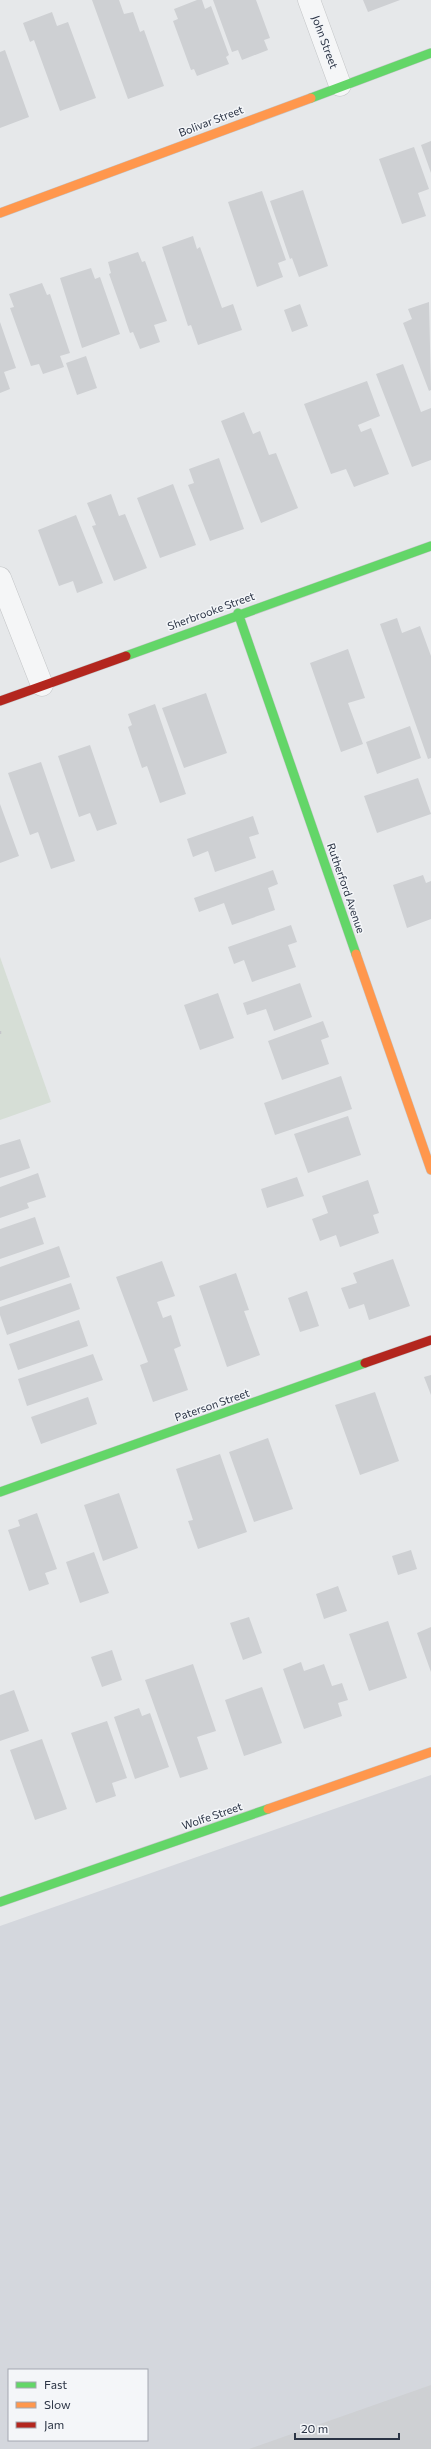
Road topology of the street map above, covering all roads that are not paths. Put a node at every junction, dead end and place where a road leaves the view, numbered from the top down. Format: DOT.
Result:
graph roads {
  1 [pos="309,0"];
  2 [pos="431,53"];
  3 [pos="340,85"];
  4 [pos="0,213"];
  5 [pos="431,546"];
  6 [pos="0,578"];
  7 [pos="238,613"];
  8 [pos="42,685"];
  9 [pos="0,701"];
  10 [pos="431,1170"];
  11 [pos="431,1340"];
  12 [pos="0,1492"];
  13 [pos="431,1752"];
  14 [pos="0,1902"];
  1 -- 3 [label="street, John Street"];
  2 -- 3 [label="street, Bolivar Street"];
  3 -- 4 [label="street, Bolivar Street"];
  5 -- 7 [label="street, Sherbrooke Street"];
  6 -- 8 [label="street"];
  7 -- 8 [label="street, Sherbrooke Street"];
  7 -- 10 [label="street, Rutherford Avenue"];
  8 -- 9 [label="street, Sherbrooke Street"];
  11 -- 12 [label="street, Paterson Street"];
  13 -- 14 [label="street, Wolfe Street"];
}
